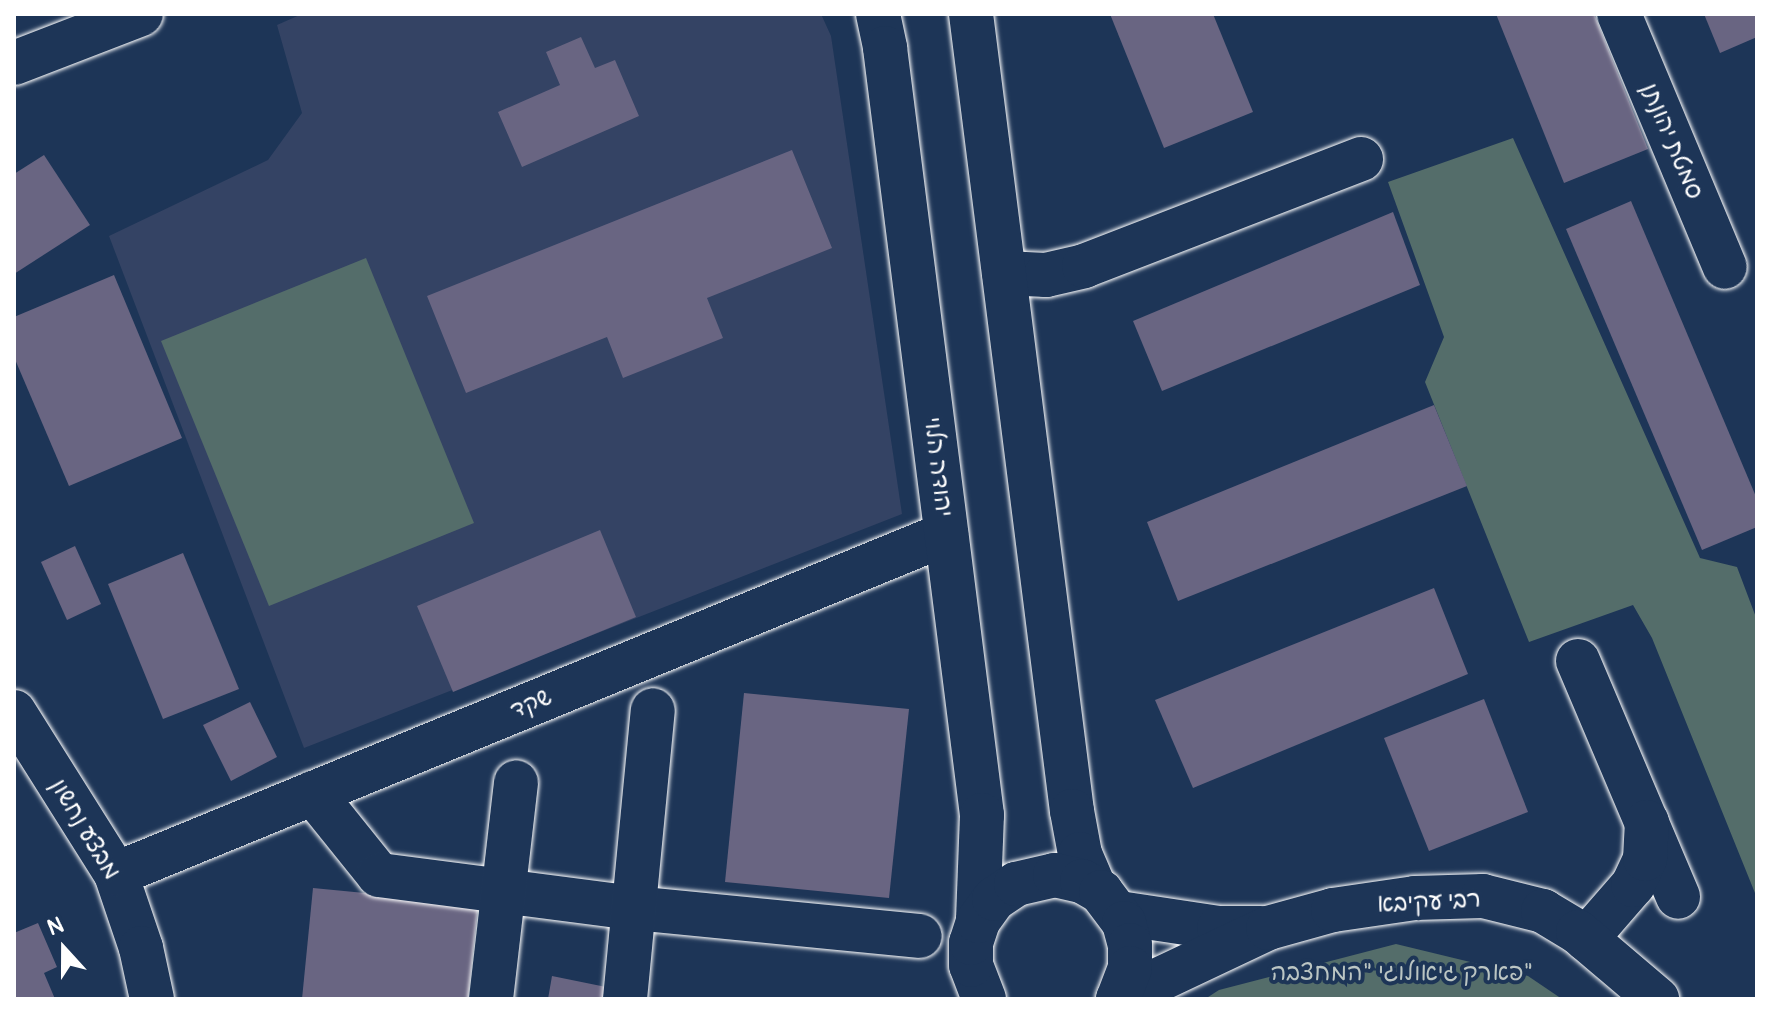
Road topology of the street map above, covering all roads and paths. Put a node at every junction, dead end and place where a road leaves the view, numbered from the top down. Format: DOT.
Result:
graph roads {
  1 [pos="141,14"];
  2 [pos="878,14"];
  3 [pos="971,14"];
  4 [pos="1619,14"];
  5 [pos="14,63"];
  6 [pos="1361,159"];
  7 [pos="1725,267"];
  8 [pos="1004,273"];
  9 [pos="946,534"];
  10 [pos="1578,661"];
  11 [pos="653,710"];
  12 [pos="14,712"];
  13 [pos="516,782"];
  14 [pos="313,793"];
  15 [pos="1647,822"];
  16 [pos="116,874"];
  17 [pos="503,891"];
  18 [pos="1678,897"];
  19 [pos="1106,900"];
  20 [pos="634,908"];
  21 [pos="978,921"];
  22 [pos="1268,928"];
  23 [pos="920,936"];
  24 [pos="1586,939"];
  25 [pos="152,999"];
  26 [pos="491,999"];
  27 [pos="625,999"];
  28 [pos="984,999"];
  29 [pos="1118,999"];
  30 [pos="1657,999"];
  1 -- 5 [label="street"];
  2 -- 9 [label="street, יהודה הלוי"];
  3 -- 8 [label="street"];
  4 -- 7 [label="street, סמטת יהונתן"];
  6 -- 8 [label="street"];
  8 -- 19 [label="street"];
  9 -- 14 [label="street, שקד"];
  9 -- 21 [label="street, יהודה הלוי"];
  10 -- 15 [label="street"];
  11 -- 20 [label="street"];
  12 -- 16 [label="street, מבצע נחשון"];
  13 -- 17 [label="street"];
  14 -- 16 [label="street, שקד"];
  14 -- 17 [label="street"];
  15 -- 18 [label="street"];
  15 -- 24 [label="street"];
  16 -- 25 [label="street, מבצע נחשון"];
  17 -- 20 [label="street"];
  17 -- 26 [label="street"];
  19 -- 21 [label="street, רבי עקיבא"];
  19 -- 22 [label="street, רבי עקיבא"];
  19 -- 29 [label="street"];
  20 -- 23 [label="street"];
  20 -- 27 [label="street"];
  21 -- 28 [label="street, יהודה הלוי"];
  22 -- 24 [label="street, רבי עקיבא"];
  22 -- 29 [label="street, רבי עקיבא"];
  24 -- 30 [label="street, רבי עקיבא"];
}
